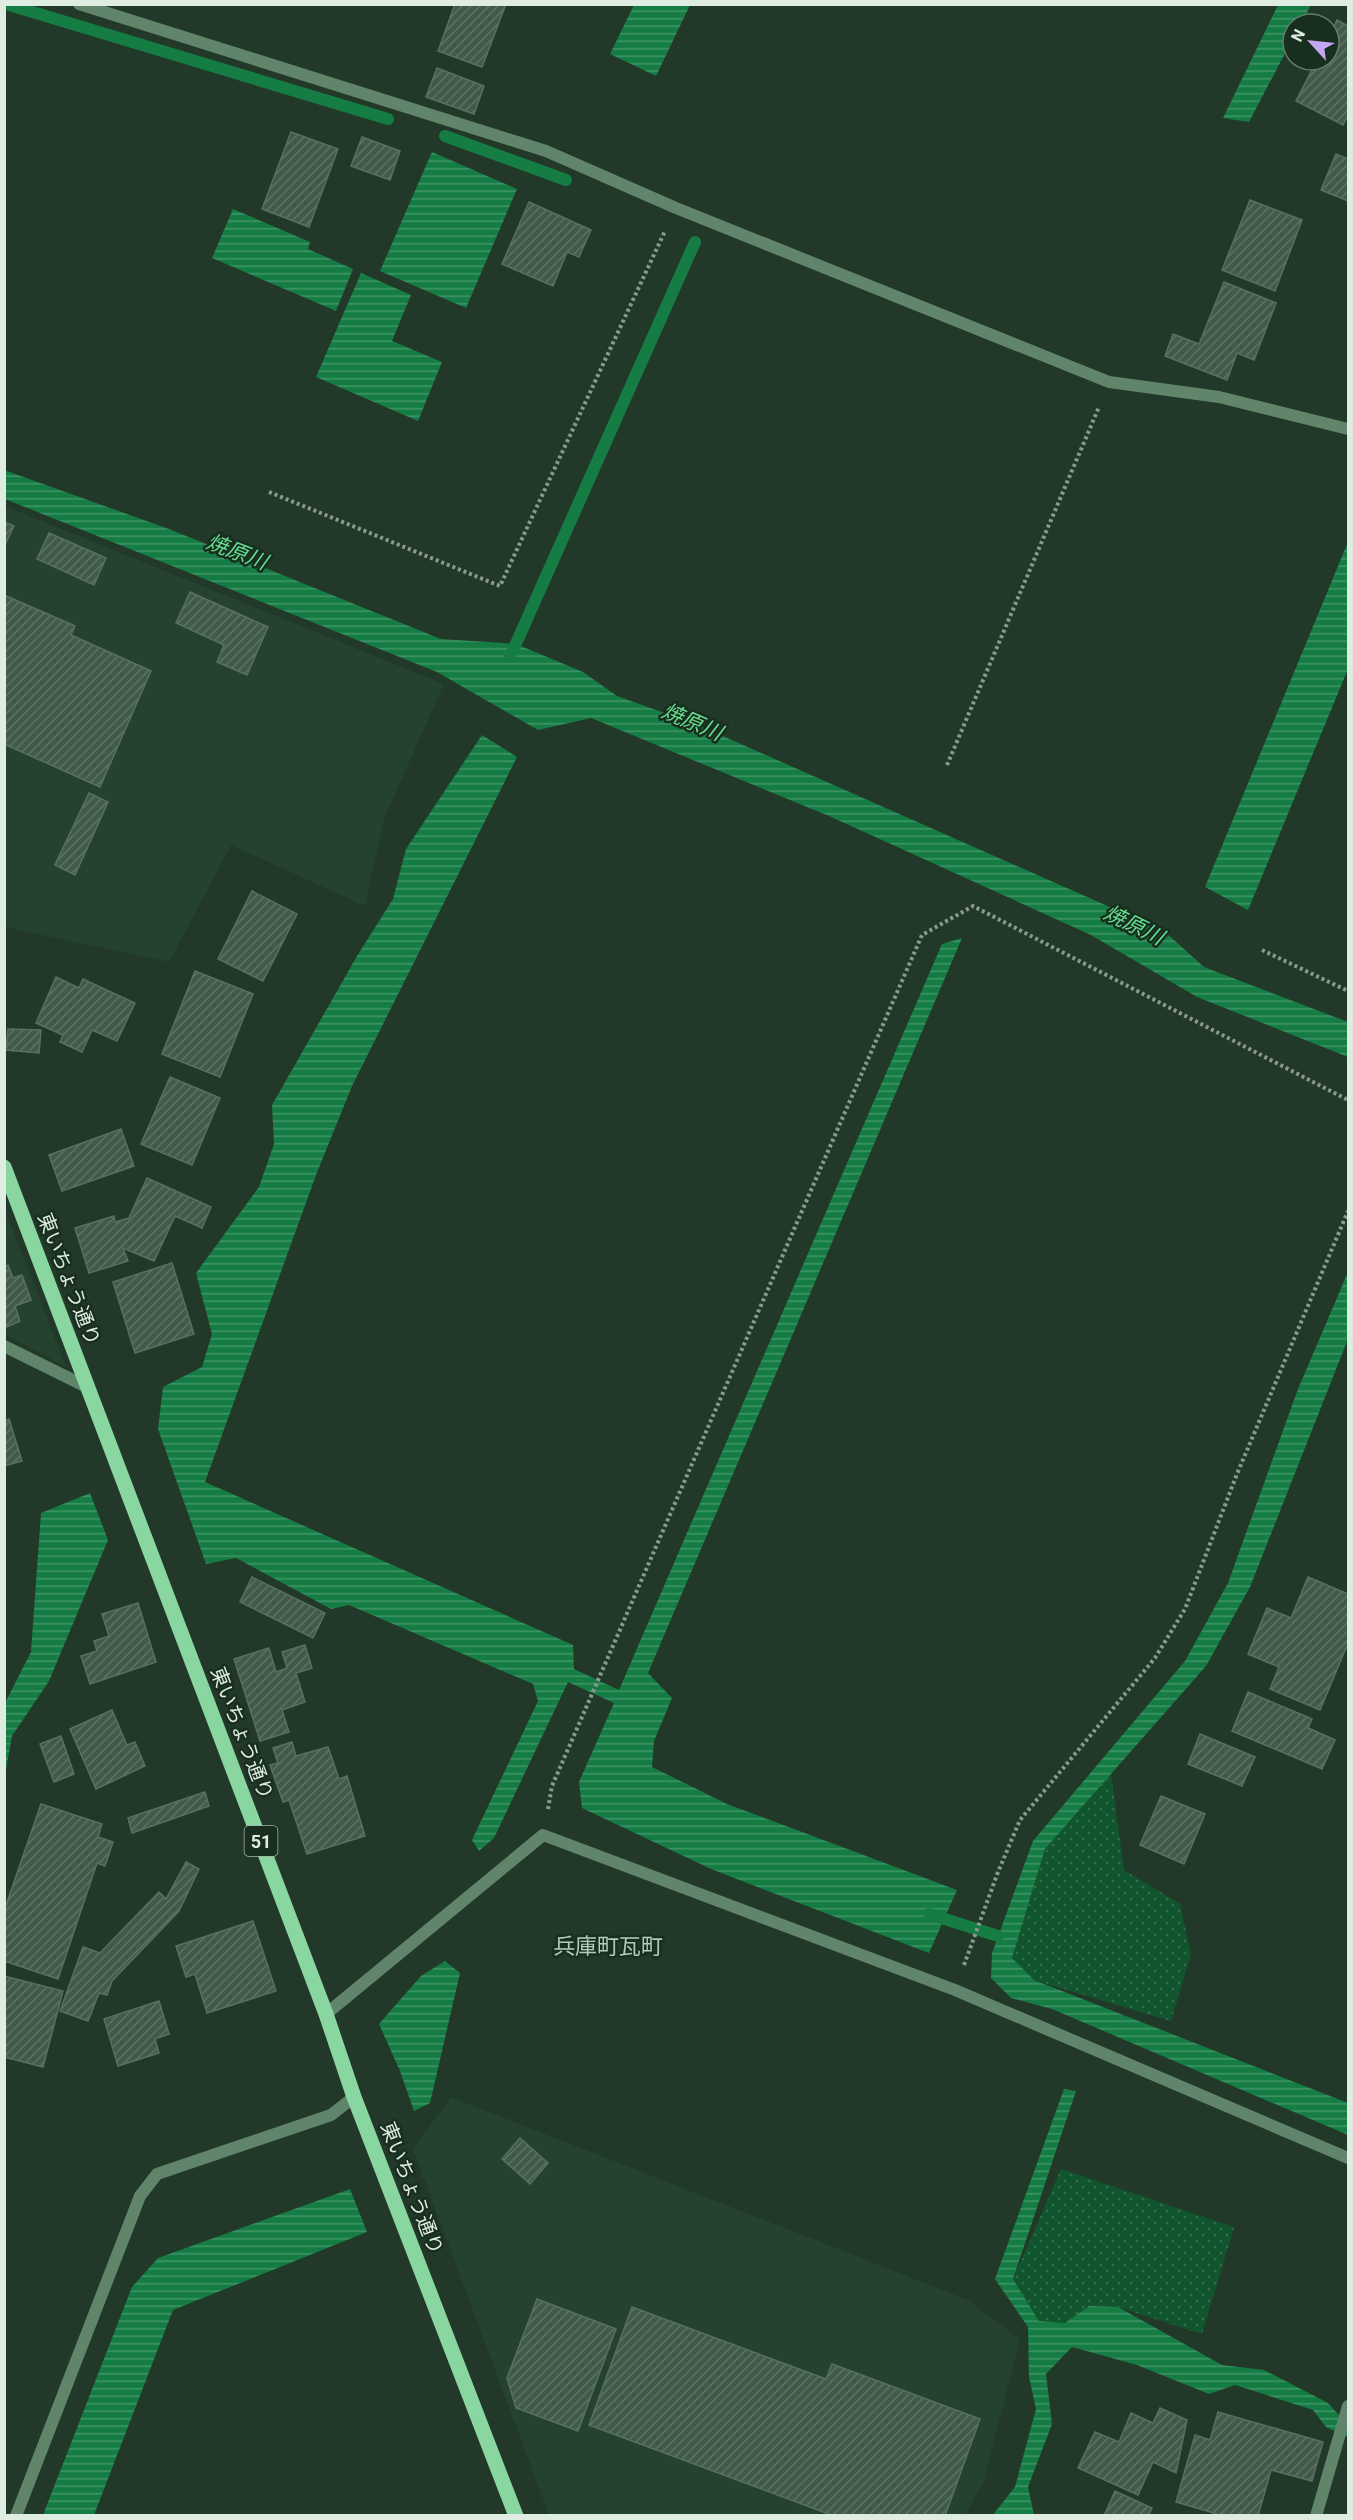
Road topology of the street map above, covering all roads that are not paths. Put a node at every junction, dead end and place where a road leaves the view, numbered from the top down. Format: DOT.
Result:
graph roads {
  1 [pos="79,4"];
  2 [pos="1348,429"];
  3 [pos="4,1167"];
  4 [pos="4,1346"];
  5 [pos="87,1387"];
  6 [pos="326,2014"];
  7 [pos="354,2097"];
  8 [pos="1348,2158"];
  9 [pos="1348,2406"];
  10 [pos="16,2516"];
  11 [pos="516,2516"];
  12 [pos="1316,2516"];
  1 -- 2 [label="street"];
  3 -- 5 [label="main road, 東いちょう通り / 51"];
  4 -- 5 [label="street"];
  5 -- 6 [label="main road, 東いちょう通り / 51"];
  6 -- 7 [label="main road, 東いちょう通り / 51"];
  6 -- 8 [label="street"];
  7 -- 10 [label="street"];
  7 -- 11 [label="main road, 東いちょう通り / 51"];
  9 -- 12 [label="street"];
}
